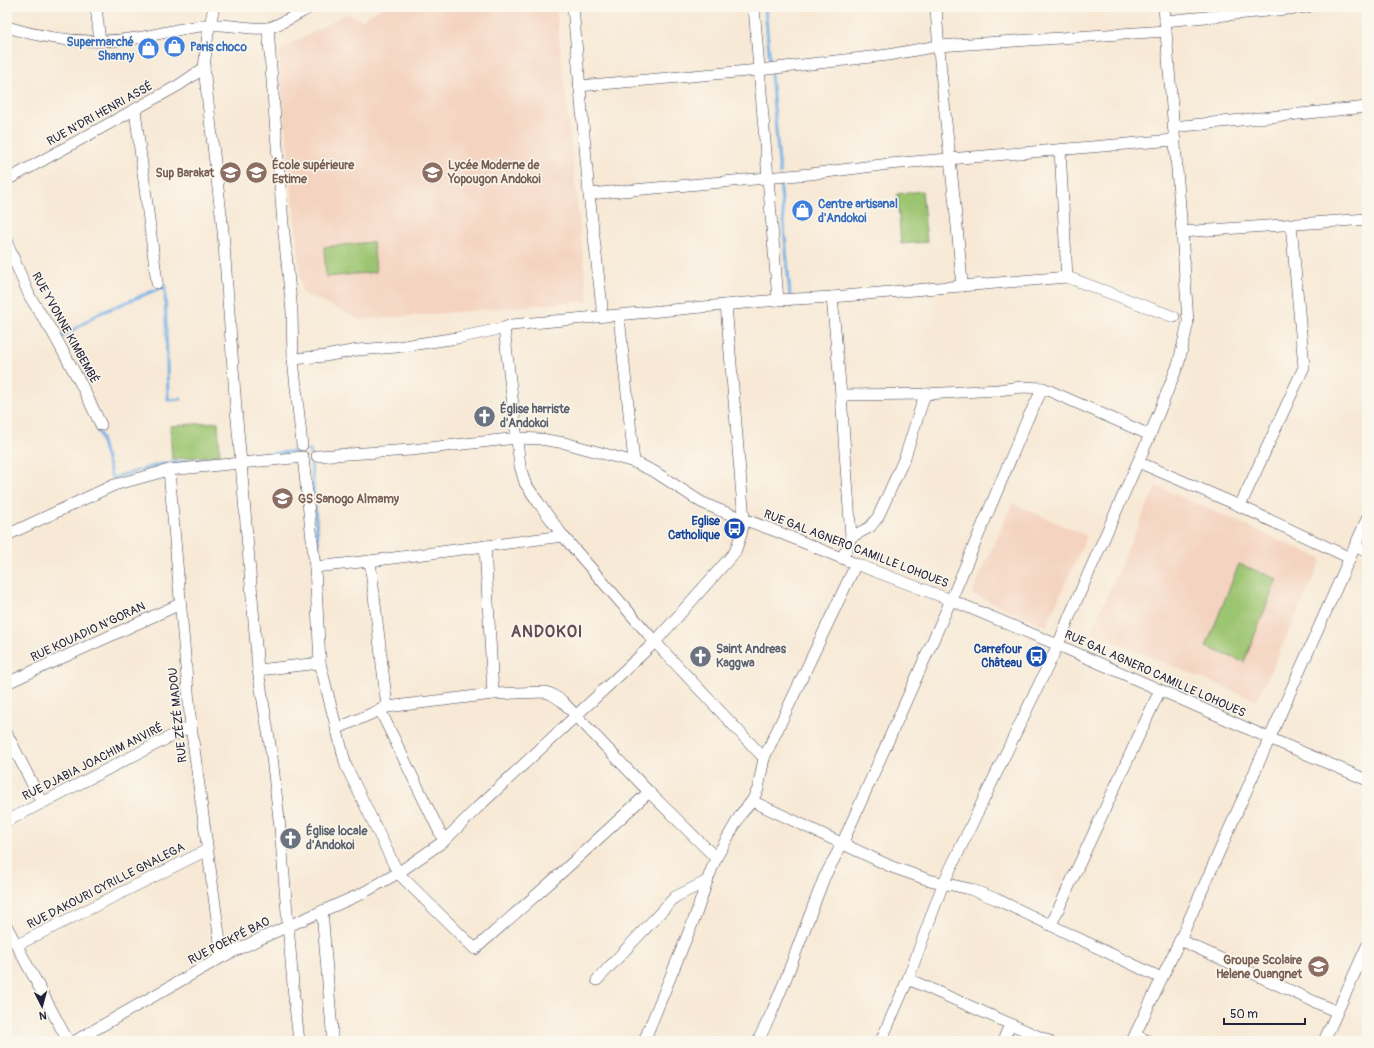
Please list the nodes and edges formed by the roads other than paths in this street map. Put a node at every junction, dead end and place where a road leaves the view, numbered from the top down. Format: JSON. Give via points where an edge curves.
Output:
{"nodes":[{"id":1,"x":96,"y":7,"type":"edge"},
{"id":2,"x":214,"y":7,"type":"edge"},
{"id":3,"x":311,"y":7,"type":"edge"},
{"id":4,"x":573,"y":7,"type":"edge"},
{"id":5,"x":754,"y":7,"type":"edge"},
{"id":6,"x":936,"y":7,"type":"edge"},
{"id":7,"x":1164,"y":7,"type":"edge"},
{"id":8,"x":1308,"y":7,"type":"edge"},
{"id":9,"x":210,"y":25,"type":"junction"},
{"id":10,"x":1166,"y":26,"type":"junction"},
{"id":11,"x":7,"y":28,"type":"edge"},
{"id":12,"x":268,"y":28,"type":"junction"},
{"id":13,"x":100,"y":41,"type":"junction"},
{"id":14,"x":938,"y":46,"type":"junction"},
{"id":15,"x":204,"y":68,"type":"junction"},
{"id":16,"x":759,"y":70,"type":"junction"},
{"id":17,"x":579,"y":86,"type":"junction"},
{"id":18,"x":1367,"y":107,"type":"edge"},
{"id":19,"x":135,"y":110,"type":"junction"},
{"id":20,"x":1173,"y":127,"type":"junction"},
{"id":21,"x":1174,"y":140,"type":"junction"},
{"id":22,"x":1060,"y":150,"type":"junction"},
{"id":23,"x":951,"y":159,"type":"junction"},
{"id":24,"x":768,"y":177,"type":"junction"},
{"id":25,"x":7,"y":180,"type":"edge"},
{"id":26,"x":589,"y":194,"type":"junction"},
{"id":27,"x":1367,"y":219,"type":"edge"},
{"id":28,"x":1291,"y":224,"type":"junction"},
{"id":29,"x":1182,"y":232,"type":"junction"},
{"id":30,"x":7,"y":243,"type":"edge"},
{"id":31,"x":1068,"y":277,"type":"junction"},
{"id":32,"x":157,"y":283,"type":"dead end"},
{"id":33,"x":962,"y":286,"type":"junction"},
{"id":34,"x":832,"y":297,"type":"junction"},
{"id":35,"x":778,"y":300,"type":"junction"},
{"id":36,"x":726,"y":305,"type":"junction"},
{"id":37,"x":602,"y":307,"type":"dead end"},
{"id":38,"x":619,"y":316,"type":"junction"},
{"id":39,"x":1174,"y":317,"type":"dead end"},
{"id":40,"x":504,"y":328,"type":"junction"},
{"id":41,"x":293,"y":359,"type":"junction"},
{"id":42,"x":1043,"y":388,"type":"junction"},
{"id":43,"x":925,"y":394,"type":"junction"},
{"id":44,"x":841,"y":395,"type":"junction"},
{"id":45,"x":101,"y":425,"type":"dead end"},
{"id":46,"x":1150,"y":435,"type":"junction"},
{"id":47,"x":517,"y":438,"type":"junction"},
{"id":48,"x":302,"y":446,"type":"dead end"},
{"id":49,"x":317,"y":456,"type":"dead end"},
{"id":50,"x":634,"y":462,"type":"junction"},
{"id":51,"x":1138,"y":462,"type":"junction"},
{"id":52,"x":241,"y":463,"type":"junction"},
{"id":53,"x":169,"y":470,"type":"junction"},
{"id":54,"x":1240,"y":506,"type":"junction"},
{"id":55,"x":1367,"y":519,"type":"edge"},
{"id":56,"x":744,"y":520,"type":"junction"},
{"id":57,"x":7,"y":536,"type":"edge"},
{"id":58,"x":563,"y":536,"type":"junction"},
{"id":59,"x":851,"y":538,"type":"junction"},
{"id":60,"x":485,"y":546,"type":"junction"},
{"id":61,"x":1355,"y":546,"type":"junction"},
{"id":62,"x":1367,"y":552,"type":"edge"},
{"id":63,"x":842,"y":557,"type":"junction"},
{"id":64,"x":1350,"y":558,"type":"junction"},
{"id":65,"x":370,"y":562,"type":"junction"},
{"id":66,"x":856,"y":564,"type":"junction"},
{"id":67,"x":315,"y":568,"type":"junction"},
{"id":68,"x":951,"y":600,"type":"junction"},
{"id":69,"x":180,"y":604,"type":"junction"},
{"id":70,"x":655,"y":642,"type":"junction"},
{"id":71,"x":1058,"y":645,"type":"junction"},
{"id":72,"x":320,"y":663,"type":"junction"},
{"id":73,"x":258,"y":670,"type":"junction"},
{"id":74,"x":7,"y":683,"type":"edge"},
{"id":75,"x":1160,"y":690,"type":"junction"},
{"id":76,"x":493,"y":694,"type":"junction"},
{"id":77,"x":384,"y":708,"type":"junction"},
{"id":78,"x":576,"y":716,"type":"junction"},
{"id":79,"x":191,"y":726,"type":"junction"},
{"id":80,"x":336,"y":729,"type":"junction"},
{"id":81,"x":7,"y":734,"type":"edge"},
{"id":82,"x":1269,"y":738,"type":"junction"},
{"id":83,"x":764,"y":758,"type":"junction"},
{"id":84,"x":1367,"y":780,"type":"edge"},
{"id":85,"x":649,"y":792,"type":"junction"},
{"id":86,"x":752,"y":801,"type":"junction"},
{"id":87,"x":42,"y":803,"type":"junction"},
{"id":88,"x":7,"y":821,"type":"edge"},
{"id":89,"x":444,"y":841,"type":"junction"},
{"id":90,"x":842,"y":844,"type":"junction"},
{"id":91,"x":207,"y":850,"type":"junction"},
{"id":92,"x":716,"y":858,"type":"junction"},
{"id":93,"x":398,"y":873,"type":"junction"},
{"id":94,"x":707,"y":881,"type":"junction"},
{"id":95,"x":943,"y":884,"type":"junction"},
{"id":96,"x":322,"y":911,"type":"junction"},
{"id":97,"x":1051,"y":925,"type":"junction"},
{"id":98,"x":289,"y":926,"type":"junction"},
{"id":99,"x":7,"y":927,"type":"edge"},
{"id":100,"x":1180,"y":940,"type":"junction"},
{"id":101,"x":17,"y":945,"type":"junction"},
{"id":102,"x":1367,"y":946,"type":"edge"},
{"id":103,"x":222,"y":957,"type":"junction"},
{"id":104,"x":1161,"y":978,"type":"junction"},
{"id":105,"x":908,"y":979,"type":"junction"},
{"id":106,"x":597,"y":980,"type":"dead end"},
{"id":107,"x":1337,"y":1012,"type":"junction"},
{"id":108,"x":1010,"y":1024,"type":"junction"},
{"id":109,"x":1134,"y":1038,"type":"edge"},
{"id":110,"x":81,"y":1040,"type":"edge"},
{"id":111,"x":648,"y":1040,"type":"edge"},
{"id":112,"x":68,"y":1041,"type":"edge"},
{"id":113,"x":299,"y":1041,"type":"edge"},
{"id":114,"x":332,"y":1041,"type":"edge"},
{"id":115,"x":758,"y":1041,"type":"edge"},
{"id":116,"x":881,"y":1041,"type":"edge"},
{"id":117,"x":1003,"y":1041,"type":"edge"},
{"id":118,"x":1049,"y":1041,"type":"edge"},
{"id":119,"x":1148,"y":1041,"type":"edge"},
{"id":120,"x":1324,"y":1041,"type":"edge"}],
"edges":[{"from":1,"to":13,"type":"street"},
{"from":2,"to":9,"type":"street"},
{"from":3,"to":12,"type":"street"},
{"from":4,"to":17,"type":"street"},
{"from":5,"to":16,"type":"street"},
{"from":6,"to":14,"type":"street"},
{"from":7,"to":10,"type":"street"},
{"from":8,"to":10,"type":"street"},
{"from":9,"to":12,"type":"street"},
{"from":9,"to":13,"type":"street","via":[[135,38]]},
{"from":9,"to":15,"type":"street"},
{"from":10,"to":14,"type":"street"},
{"from":10,"to":20,"type":"street"},
{"from":11,"to":13,"type":"street","via":[[57,39]]},
{"from":12,"to":41,"type":"street","via":[[292,312]]},
{"from":14,"to":16,"type":"street","via":[[888,55]]},
{"from":14,"to":23,"type":"street"},
{"from":15,"to":19,"type":"street","name":"RUE N’DRI HENRI ASSÉ"},
{"from":15,"to":52,"type":"street","via":[[222,231]]},
{"from":16,"to":17,"type":"street"},
{"from":16,"to":24,"type":"street"},
{"from":17,"to":26,"type":"street"},
{"from":18,"to":20,"type":"street"},
{"from":19,"to":25,"type":"street","name":"RUE N’DRI HENRI ASSÉ"},
{"from":19,"to":32,"type":"street"},
{"from":20,"to":21,"type":"street"},
{"from":21,"to":22,"type":"street"},
{"from":21,"to":29,"type":"street"},
{"from":22,"to":23,"type":"street"},
{"from":22,"to":31,"type":"street"},
{"from":23,"to":24,"type":"street"},
{"from":23,"to":33,"type":"street"},
{"from":24,"to":26,"type":"street"},
{"from":24,"to":35,"type":"street"},
{"from":26,"to":37,"type":"street"},
{"from":27,"to":28,"type":"street"},
{"from":28,"to":29,"type":"street"},
{"from":28,"to":54,"type":"street","via":[[1304,367]]},
{"from":29,"to":46,"type":"street","via":[[1188,322],[1179,362]]},
{"from":30,"to":45,"type":"street","name":"RUE YVONNE KIMBEMBÉ","via":[[30,297],[54,333]]},
{"from":31,"to":33,"type":"street"},
{"from":31,"to":39,"type":"street"},
{"from":33,"to":34,"type":"street"},
{"from":34,"to":35,"type":"street"},
{"from":34,"to":44,"type":"street"},
{"from":35,"to":36,"type":"street"},
{"from":36,"to":38,"type":"street"},
{"from":36,"to":56,"type":"street","name":"RUE POEKPÉ BAO"},
{"from":38,"to":40,"type":"street","via":[[511,325]]},
{"from":38,"to":50,"type":"street"},
{"from":40,"to":41,"type":"street","via":[[397,347]]},
{"from":40,"to":47,"type":"street"},
{"from":41,"to":48,"type":"street"},
{"from":42,"to":43,"type":"street","via":[[1022,387]]},
{"from":42,"to":46,"type":"street"},
{"from":42,"to":68,"type":"street"},
{"from":43,"to":44,"type":"street"},
{"from":43,"to":59,"type":"street","via":[[905,458],[878,517],[870,527]]},
{"from":44,"to":59,"type":"street"},
{"from":46,"to":51,"type":"street"},
{"from":47,"to":49,"type":"street","name":"RUE GAL AGNERO CAMILLE LOHOUES","via":[[411,450]]},
{"from":47,"to":50,"type":"street","name":"RUE GAL AGNERO CAMILLE LOHOUES","via":[[565,443]]},
{"from":47,"to":58,"type":"street","via":[[520,466],[526,483]]},
{"from":50,"to":56,"type":"street","name":"RUE GAL AGNERO CAMILLE LOHOUES","via":[[701,502]]},
{"from":51,"to":54,"type":"street"},
{"from":51,"to":71,"type":"street"},
{"from":52,"to":53,"type":"street"},
{"from":52,"to":67,"type":"street","via":[[303,457]]},
{"from":52,"to":73,"type":"street"},
{"from":53,"to":57,"type":"street","via":[[114,486]]},
{"from":53,"to":69,"type":"street","name":"RUE ZÉZÉ MADOU"},
{"from":54,"to":64,"type":"street"},
{"from":55,"to":61,"type":"street"},
{"from":56,"to":63,"type":"street","name":"RUE GAL AGNERO CAMILLE LOHOUES"},
{"from":56,"to":70,"type":"street","name":"RUE POEKPÉ BAO","via":[[735,552]]},
{"from":58,"to":60,"type":"street"},
{"from":58,"to":70,"type":"street"},
{"from":59,"to":63,"type":"street"},
{"from":60,"to":65,"type":"street"},
{"from":60,"to":76,"type":"street"},
{"from":61,"to":62,"type":"street"},
{"from":61,"to":64,"type":"street"},
{"from":63,"to":66,"type":"street","name":"RUE GAL AGNERO CAMILLE LOHOUES"},
{"from":64,"to":82,"type":"street"},
{"from":65,"to":67,"type":"street"},
{"from":65,"to":77,"type":"street"},
{"from":66,"to":68,"type":"street","name":"RUE GAL AGNERO CAMILLE LOHOUES"},
{"from":66,"to":83,"type":"street"},
{"from":67,"to":72,"type":"street"},
{"from":68,"to":71,"type":"street","name":"RUE GAL AGNERO CAMILLE LOHOUES"},
{"from":68,"to":90,"type":"street"},
{"from":69,"to":74,"type":"street","name":"RUE KOUADIO N’GORAN"},
{"from":69,"to":79,"type":"street","name":"RUE ZÉZÉ MADOU"},
{"from":70,"to":78,"type":"street","name":"RUE POEKPÉ BAO"},
{"from":70,"to":83,"type":"street"},
{"from":71,"to":75,"type":"street","name":"RUE GAL AGNERO CAMILLE LOHOUES"},
{"from":71,"to":95,"type":"street"},
{"from":72,"to":73,"type":"street"},
{"from":72,"to":80,"type":"street"},
{"from":73,"to":98,"type":"street","via":[[272,757]]},
{"from":75,"to":82,"type":"street","name":"RUE GAL AGNERO CAMILLE LOHOUES"},
{"from":75,"to":97,"type":"street"},
{"from":76,"to":77,"type":"street"},
{"from":76,"to":78,"type":"street","via":[[545,692],[562,701]]},
{"from":77,"to":80,"type":"street"},
{"from":77,"to":89,"type":"street"},
{"from":78,"to":85,"type":"street"},
{"from":78,"to":89,"type":"street","name":"RUE POEKPÉ BAO"},
{"from":79,"to":87,"type":"street","name":"RUE DJABIA JOACHIM ANVIRÉ"},
{"from":79,"to":91,"type":"street","name":"RUE ZÉZÉ MADOU"},
{"from":80,"to":93,"type":"street","via":[[346,766]]},
{"from":81,"to":87,"type":"street"},
{"from":82,"to":84,"type":"street","name":"RUE GAL AGNERO CAMILLE LOHOUES"},
{"from":82,"to":100,"type":"street"},
{"from":83,"to":86,"type":"street","via":[[758,789]]},
{"from":85,"to":92,"type":"street"},
{"from":85,"to":93,"type":"street","via":[[475,949]]},
{"from":86,"to":90,"type":"street"},
{"from":86,"to":92,"type":"street","via":[[741,814]]},
{"from":87,"to":88,"type":"street","name":"RUE DJABIA JOACHIM ANVIRÉ"},
{"from":89,"to":93,"type":"street","name":"RUE POEKPÉ BAO"},
{"from":90,"to":95,"type":"street","via":[[898,869]]},
{"from":90,"to":115,"type":"street","via":[[824,878],[786,978]]},
{"from":91,"to":101,"type":"street","name":"RUE DAKOURI CYRILLE GNALEGA"},
{"from":91,"to":103,"type":"street","name":"RUE ZÉZÉ MADOU"},
{"from":92,"to":94,"type":"street"},
{"from":93,"to":96,"type":"street","name":"RUE POEKPÉ BAO","via":[[361,894]]},
{"from":94,"to":106,"type":"street","via":[[676,897]]},
{"from":94,"to":111,"type":"street"},
{"from":95,"to":97,"type":"street","via":[[996,899]]},
{"from":95,"to":105,"type":"street"},
{"from":96,"to":98,"type":"street","name":"RUE POEKPÉ BAO"},
{"from":96,"to":114,"type":"street"},
{"from":97,"to":104,"type":"street"},
{"from":98,"to":103,"type":"street","name":"RUE POEKPÉ BAO"},
{"from":98,"to":113,"type":"street"},
{"from":99,"to":101,"type":"street"},
{"from":100,"to":104,"type":"street"},
{"from":100,"to":107,"type":"street"},
{"from":101,"to":112,"type":"street"},
{"from":102,"to":107,"type":"street"},
{"from":103,"to":110,"type":"street","name":"RUE POEKPÉ BAO"},
{"from":104,"to":109,"type":"street"},
{"from":105,"to":108,"type":"street"},
{"from":105,"to":116,"type":"street"},
{"from":107,"to":120,"type":"street"},
{"from":108,"to":117,"type":"street"},
{"from":108,"to":118,"type":"street"},
{"from":109,"to":119,"type":"street"}]}
